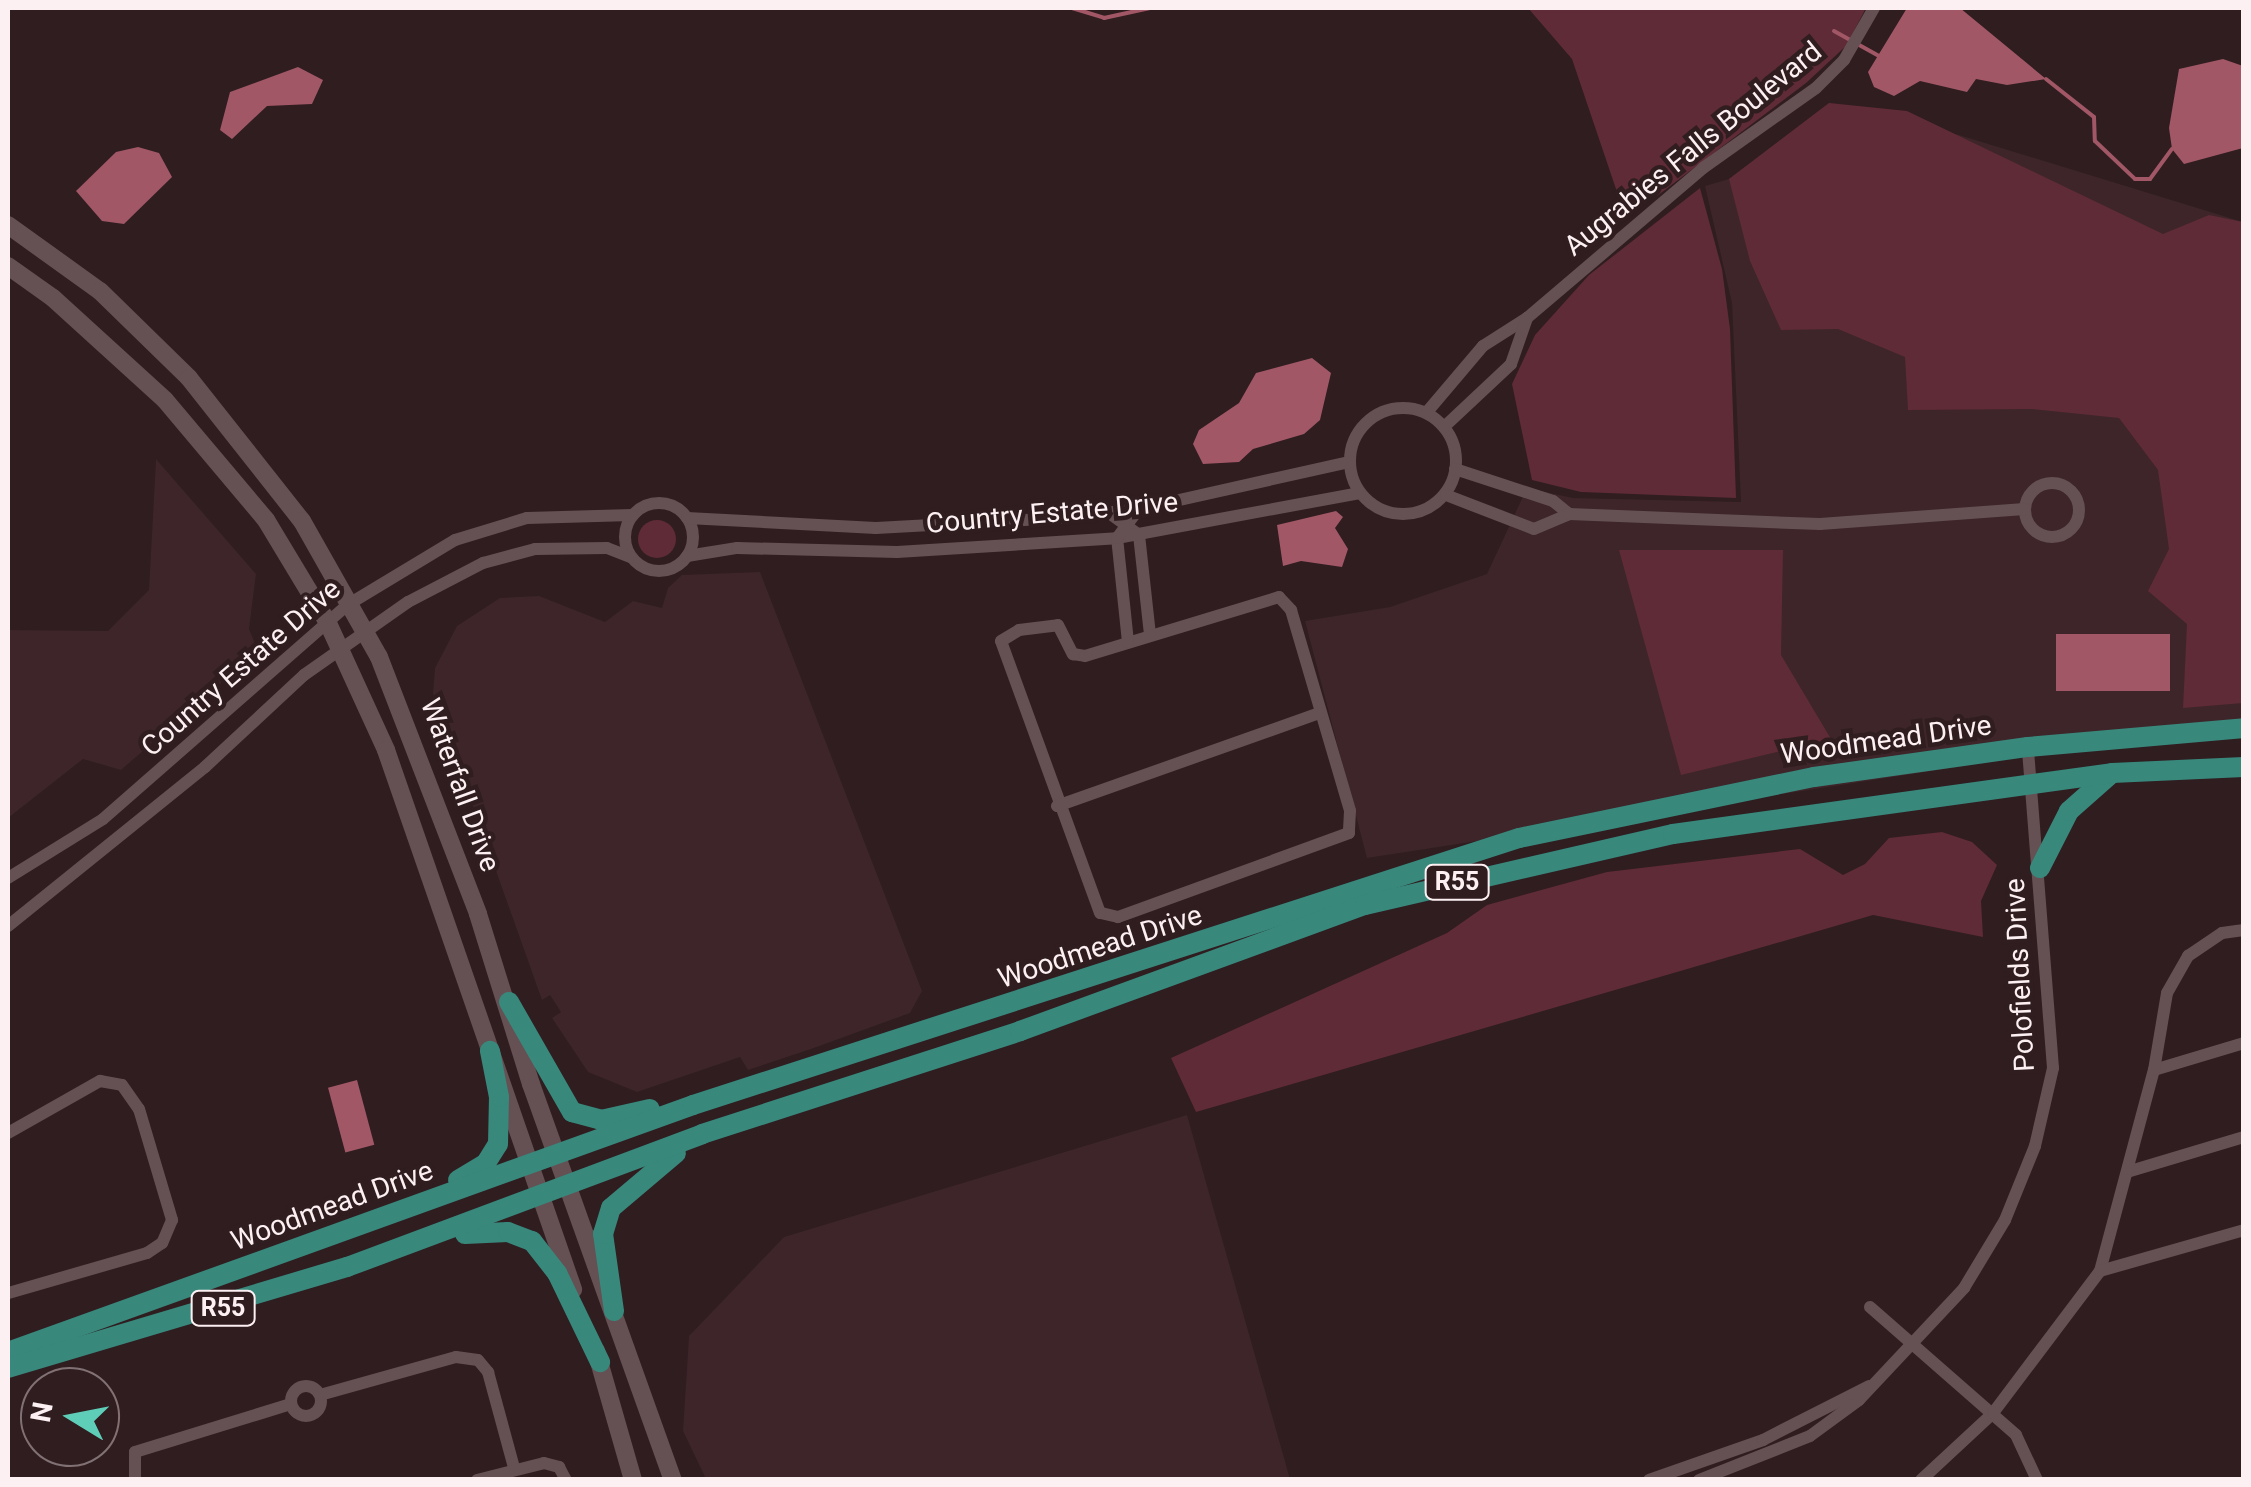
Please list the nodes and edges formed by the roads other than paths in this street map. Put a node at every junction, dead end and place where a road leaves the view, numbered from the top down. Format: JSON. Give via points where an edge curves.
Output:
{"nodes":[{"id":1,"x":1874,"y":8,"type":"edge"},
{"id":2,"x":8,"y":226,"type":"edge"},
{"id":3,"x":8,"y":266,"type":"edge"},
{"id":4,"x":1527,"y":318,"type":"junction"},
{"id":5,"x":1427,"y":412,"type":"junction"},
{"id":6,"x":1444,"y":426,"type":"junction"},
{"id":7,"x":1350,"y":462,"type":"junction"},
{"id":8,"x":1455,"y":468,"type":"junction"},
{"id":9,"x":1360,"y":493,"type":"junction"},
{"id":10,"x":1446,"y":495,"type":"junction"},
{"id":11,"x":1139,"y":508,"type":"junction"},
{"id":12,"x":2024,"y":509,"type":"junction"},
{"id":13,"x":1109,"y":513,"type":"junction"},
{"id":14,"x":1570,"y":514,"type":"junction"},
{"id":15,"x":632,"y":516,"type":"junction"},
{"id":16,"x":687,"y":518,"type":"junction"},
{"id":17,"x":1128,"y":534,"type":"junction"},
{"id":18,"x":686,"y":556,"type":"junction"},
{"id":19,"x":631,"y":557,"type":"junction"},
{"id":20,"x":348,"y":604,"type":"junction"},
{"id":21,"x":326,"y":621,"type":"junction"},
{"id":22,"x":365,"y":632,"type":"junction"},
{"id":23,"x":1150,"y":635,"type":"junction"},
{"id":24,"x":1128,"y":642,"type":"junction"},
{"id":25,"x":340,"y":650,"type":"junction"},
{"id":26,"x":1319,"y":713,"type":"junction"},
{"id":27,"x":2244,"y":728,"type":"edge"},
{"id":28,"x":2028,"y":747,"type":"junction"},
{"id":29,"x":2244,"y":767,"type":"edge"},
{"id":30,"x":2112,"y":773,"type":"junction"},
{"id":31,"x":2032,"y":783,"type":"junction"},
{"id":32,"x":1056,"y":806,"type":"junction"},
{"id":33,"x":2040,"y":868,"type":"junction"},
{"id":34,"x":12,"y":876,"type":"edge"},
{"id":35,"x":8,"y":926,"type":"edge"},
{"id":36,"x":2244,"y":930,"type":"edge"},
{"id":37,"x":509,"y":1002,"type":"junction"},
{"id":38,"x":2244,"y":1044,"type":"edge"},
{"id":39,"x":490,"y":1051,"type":"junction"},
{"id":40,"x":2154,"y":1070,"type":"junction"},
{"id":41,"x":694,"y":1105,"type":"junction"},
{"id":42,"x":8,"y":1133,"type":"edge"},
{"id":43,"x":702,"y":1134,"type":"junction"},
{"id":44,"x":2244,"y":1137,"type":"edge"},
{"id":45,"x":558,"y":1156,"type":"junction"},
{"id":46,"x":530,"y":1166,"type":"junction"},
{"id":47,"x":2127,"y":1172,"type":"junction"},
{"id":48,"x":569,"y":1186,"type":"junction"},
{"id":49,"x":542,"y":1198,"type":"junction"},
{"id":50,"x":354,"y":1223,"type":"junction"},
{"id":51,"x":2244,"y":1230,"type":"edge"},
{"id":52,"x":347,"y":1267,"type":"junction"},
{"id":53,"x":2100,"y":1271,"type":"junction"},
{"id":54,"x":8,"y":1293,"type":"edge"},
{"id":55,"x":1870,"y":1308,"type":"dead end"},
{"id":56,"x":614,"y":1311,"type":"junction"},
{"id":57,"x":8,"y":1352,"type":"edge"},
{"id":58,"x":600,"y":1362,"type":"junction"},
{"id":59,"x":8,"y":1368,"type":"edge"},
{"id":60,"x":320,"y":1395,"type":"junction"},
{"id":61,"x":291,"y":1404,"type":"junction"},
{"id":62,"x":1992,"y":1413,"type":"junction"},
{"id":63,"x":514,"y":1468,"type":"junction"},
{"id":64,"x":1715,"y":1471,"type":"edge"},
{"id":65,"x":1696,"y":1475,"type":"edge"},
{"id":66,"x":135,"y":1480,"type":"edge"},
{"id":67,"x":477,"y":1480,"type":"edge"},
{"id":68,"x":566,"y":1480,"type":"edge"},
{"id":69,"x":632,"y":1480,"type":"edge"},
{"id":70,"x":672,"y":1480,"type":"edge"},
{"id":71,"x":1649,"y":1480,"type":"edge"},
{"id":72,"x":1921,"y":1480,"type":"edge"},
{"id":73,"x":2037,"y":1480,"type":"edge"}],
"edges":[{"from":1,"to":4,"type":"street","name":"Augrabies Falls Boulevard","via":[[1844,60],[1816,88],[1606,247]]},
{"from":2,"to":20,"type":"main road","name":"Waterfall Drive","via":[[100,291],[189,378],[292,507]]},
{"from":3,"to":21,"type":"main road","name":"Waterfall Drive","via":[[165,400],[266,520]]},
{"from":4,"to":5,"type":"street","name":"Augrabies Falls Boulevard","via":[[1474,355]]},
{"from":4,"to":6,"type":"street","name":"Augrabies Falls Boulevard","via":[[1512,364]]},
{"from":5,"to":6,"type":"street"},
{"from":5,"to":7,"type":"street","via":[[1406,407],[1366,422]]},
{"from":6,"to":8,"type":"street"},
{"from":7,"to":9,"type":"street"},
{"from":7,"to":11,"type":"street","name":"Country Estate Drive"},
{"from":8,"to":10,"type":"street"},
{"from":8,"to":14,"type":"street","via":[[1552,501]]},
{"from":9,"to":10,"type":"street","via":[[1386,513],[1403,516],[1419,514]]},
{"from":9,"to":17,"type":"street","name":"Country Estate Drive"},
{"from":10,"to":14,"type":"street","via":[[1530,529]]},
{"from":11,"to":13,"type":"street","name":"Country Estate Drive"},
{"from":11,"to":17,"type":"street"},
{"from":12,"to":12,"type":"street","via":[[2034,488],[2051,482],[2074,494],[2079,510],[2066,534],[2048,538],[2032,529]]},
{"from":12,"to":14,"type":"street","via":[[1820,524]]},
{"from":13,"to":16,"type":"street","name":"Country Estate Drive","via":[[876,528]]},
{"from":13,"to":17,"type":"street"},
{"from":15,"to":16,"type":"street","via":[[656,502]]},
{"from":15,"to":19,"type":"street","via":[[624,536]]},
{"from":15,"to":20,"type":"street","name":"Country Estate Drive","via":[[496,526],[455,540]]},
{"from":16,"to":18,"type":"street","via":[[693,537]]},
{"from":17,"to":18,"type":"street","name":"Country Estate Drive","via":[[896,552],[736,548]]},
{"from":17,"to":23,"type":"street"},
{"from":17,"to":24,"type":"street"},
{"from":18,"to":19,"type":"street","via":[[658,571]]},
{"from":19,"to":22,"type":"street","name":"Country Estate Drive","via":[[607,548],[502,556],[424,593]]},
{"from":20,"to":21,"type":"street","name":"Country Estate Drive"},
{"from":20,"to":22,"type":"main road","name":"Waterfall Drive"},
{"from":21,"to":25,"type":"main road","name":"Waterfall Drive"},
{"from":21,"to":34,"type":"street","name":"Country Estate Drive","via":[[103,819]]},
{"from":22,"to":25,"type":"street","name":"Country Estate Drive"},
{"from":22,"to":37,"type":"main road","name":"Waterfall Drive","via":[[415,742]]},
{"from":23,"to":24,"type":"street"},
{"from":23,"to":26,"type":"street","via":[[1279,597],[1291,610]]},
{"from":24,"to":32,"type":"street","via":[[1078,656],[1062,628],[1051,625],[1008,633],[999,645]]},
{"from":25,"to":35,"type":"street","name":"Country Estate Drive"},
{"from":25,"to":39,"type":"main road","name":"Waterfall Drive","via":[[386,750]]},
{"from":26,"to":32,"type":"street"},
{"from":26,"to":32,"type":"street","via":[[1350,811],[1343,840],[1112,918],[1095,908]]},
{"from":27,"to":28,"type":"main road","name":"Woodmead Drive","number":"R55"},
{"from":28,"to":31,"type":"street","name":"Polofields Drive"},
{"from":28,"to":41,"type":"main road","name":"Woodmead Drive","number":"R55","via":[[1814,777],[1519,838]]},
{"from":29,"to":30,"type":"main road","name":"Woodmead Drive","number":"R55"},
{"from":30,"to":31,"type":"main road","name":"Woodmead Drive","number":"R55"},
{"from":30,"to":33,"type":"main road","via":[[2068,812]]},
{"from":31,"to":33,"type":"street","name":"Polofields Drive"},
{"from":31,"to":43,"type":"main road","name":"Woodmead Drive","number":"R55","via":[[1673,834],[1365,905],[1020,1031]]},
{"from":33,"to":64,"type":"street","name":"Polofields Drive","via":[[2054,1034],[2046,1105],[2005,1220],[1938,1320],[1871,1385],[1810,1436]]},
{"from":36,"to":40,"type":"street","via":[[2222,934],[2188,956],[2167,993]]},
{"from":37,"to":41,"type":"main road","via":[[572,1112],[601,1120]]},
{"from":37,"to":45,"type":"main road","name":"Waterfall Drive"},
{"from":38,"to":40,"type":"street"},
{"from":39,"to":46,"type":"main road","name":"Waterfall Drive"},
{"from":39,"to":50,"type":"main road","via":[[500,1132],[486,1163]]},
{"from":40,"to":47,"type":"street"},
{"from":41,"to":45,"type":"main road","name":"Woodmead Drive","number":"R55"},
{"from":42,"to":54,"type":"street","via":[[100,1081],[122,1085],[139,1109],[172,1220],[162,1242],[146,1253]]},
{"from":43,"to":48,"type":"main road","name":"Woodmead Drive","number":"R55"},
{"from":43,"to":56,"type":"main road","via":[[635,1181],[611,1208],[603,1234]]},
{"from":44,"to":47,"type":"street"},
{"from":45,"to":46,"type":"main road","name":"Woodmead Drive","number":"R55"},
{"from":45,"to":48,"type":"main road","name":"Waterfall Drive"},
{"from":46,"to":49,"type":"main road","name":"Waterfall Drive"},
{"from":46,"to":50,"type":"main road","name":"Woodmead Drive","number":"R55"},
{"from":47,"to":53,"type":"street"},
{"from":48,"to":49,"type":"main road","name":"Woodmead Drive","number":"R55"},
{"from":48,"to":56,"type":"main road","name":"Waterfall Drive"},
{"from":49,"to":52,"type":"main road","name":"Woodmead Drive","number":"R55"},
{"from":49,"to":58,"type":"main road","name":"Waterfall Drive"},
{"from":50,"to":57,"type":"main road","name":"Woodmead Drive","number":"R55"},
{"from":51,"to":53,"type":"street"},
{"from":52,"to":58,"type":"main road","via":[[446,1236],[519,1235],[546,1255]]},
{"from":52,"to":59,"type":"main road","name":"Woodmead Drive","number":"R55"},
{"from":53,"to":62,"type":"street"},
{"from":55,"to":62,"type":"street"},
{"from":56,"to":70,"type":"main road","name":"Waterfall Drive"},
{"from":58,"to":69,"type":"main road","name":"Waterfall Drive"},
{"from":60,"to":61,"type":"street","via":[[302,1386]]},
{"from":60,"to":61,"type":"street","via":[[318,1409],[306,1416]]},
{"from":60,"to":63,"type":"street","via":[[472,1358],[488,1372]]},
{"from":61,"to":66,"type":"street","via":[[134,1452]]},
{"from":62,"to":72,"type":"street"},
{"from":62,"to":73,"type":"street","via":[[2025,1446]]},
{"from":63,"to":67,"type":"street"},
{"from":63,"to":68,"type":"street","via":[[553,1464]]},
{"from":64,"to":65,"type":"street","name":"Polofields Drive"},
{"from":65,"to":71,"type":"street","name":"Polofields Drive"}]}
